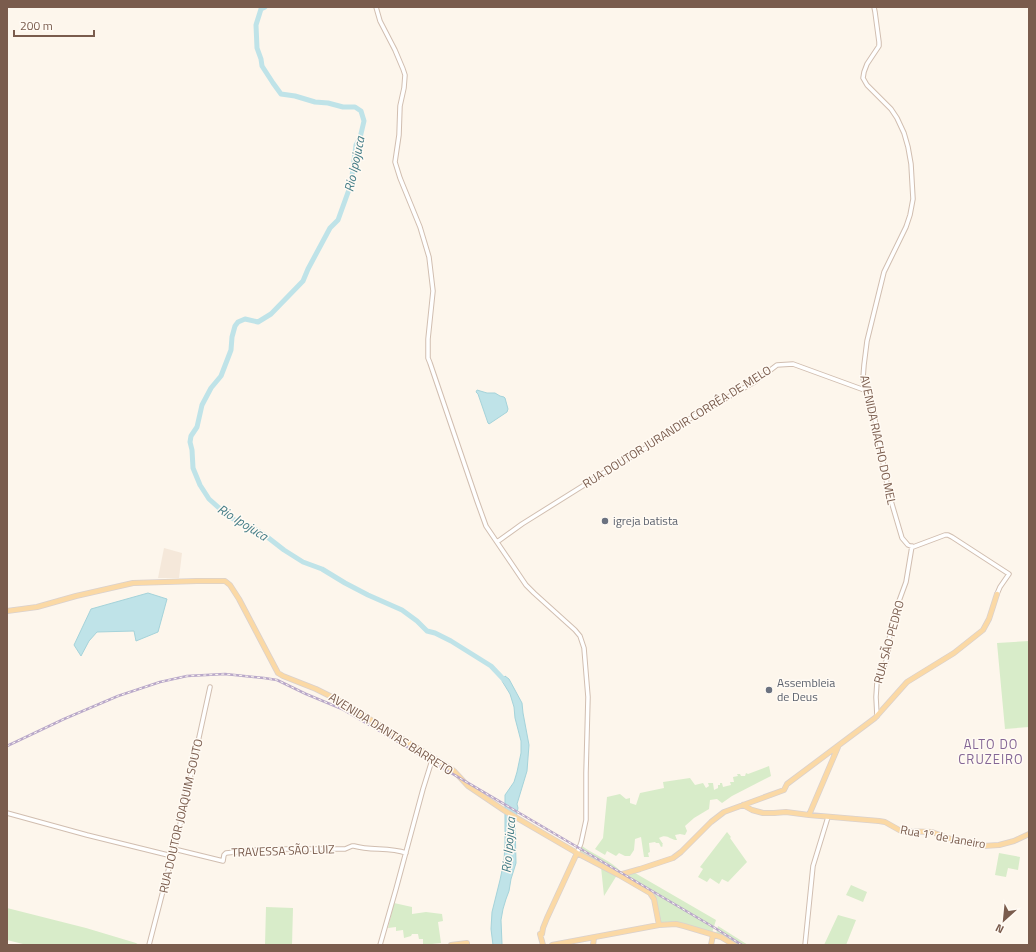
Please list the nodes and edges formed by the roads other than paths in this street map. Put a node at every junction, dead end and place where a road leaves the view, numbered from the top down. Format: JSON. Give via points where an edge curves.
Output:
{"nodes":[{"id":1,"x":376,"y":7,"type":"edge"},
{"id":2,"x":874,"y":7,"type":"edge"},
{"id":3,"x":867,"y":391,"type":"junction"},
{"id":4,"x":497,"y":542,"type":"junction"},
{"id":5,"x":910,"y":545,"type":"junction"},
{"id":6,"x":997,"y":594,"type":"joint"},
{"id":7,"x":7,"y":611,"type":"edge"},
{"id":8,"x":210,"y":687,"type":"dead end"},
{"id":9,"x":877,"y":716,"type":"junction"},
{"id":10,"x":839,"y":746,"type":"junction"},
{"id":11,"x":433,"y":757,"type":"junction"},
{"id":12,"x":743,"y":805,"type":"junction"},
{"id":13,"x":7,"y":813,"type":"edge"},
{"id":14,"x":809,"y":815,"type":"junction"},
{"id":15,"x":828,"y":817,"type":"junction"},
{"id":16,"x":1029,"y":834,"type":"edge"},
{"id":17,"x":174,"y":849,"type":"junction"},
{"id":18,"x":406,"y":853,"type":"junction"},
{"id":19,"x":577,"y":853,"type":"junction"},
{"id":20,"x":172,"y":856,"type":"junction"},
{"id":21,"x":619,"y":875,"type":"junction"},
{"id":22,"x":658,"y":925,"type":"junction"},
{"id":23,"x":713,"y":935,"type":"junction"},
{"id":24,"x":594,"y":938,"type":"junction"},
{"id":25,"x":467,"y":944,"type":"edge"},
{"id":26,"x":149,"y":945,"type":"edge"},
{"id":27,"x":380,"y":945,"type":"edge"},
{"id":28,"x":451,"y":945,"type":"edge"},
{"id":29,"x":543,"y":945,"type":"edge"},
{"id":30,"x":552,"y":945,"type":"edge"},
{"id":31,"x":593,"y":945,"type":"edge"},
{"id":32,"x":711,"y":945,"type":"edge"},
{"id":33,"x":734,"y":945,"type":"edge"},
{"id":34,"x":805,"y":945,"type":"edge"}],
"edges":[{"from":1,"to":4,"type":"street","via":[[405,75],[395,162],[429,258],[433,291],[428,358],[486,526]]},
{"from":2,"to":3,"type":"street","name":"AVENIDA RIACHO DO MEL","via":[[880,42],[863,78],[890,108],[904,133],[911,164],[913,199],[906,227],[884,272],[866,350],[863,374]]},
{"from":3,"to":4,"type":"street","name":"RUA DOUTOR JURANDIR CORRÊA DE MELO","via":[[793,364],[777,365],[756,381],[694,416]]},
{"from":3,"to":5,"type":"street","name":"AVENIDA RIACHO DO MEL","via":[[872,404],[892,504],[902,538]]},
{"from":4,"to":19,"type":"street","via":[[526,585],[575,630],[584,648],[588,697],[587,805],[585,825]]},
{"from":5,"to":6,"type":"street","via":[[918,546],[948,535],[1009,574]]},
{"from":5,"to":9,"type":"street","name":"RUA SÃO PEDRO","via":[[906,582],[891,625],[887,659],[877,682]]},
{"from":6,"to":9,"type":"main road","via":[[983,630],[954,653],[907,682]]},
{"from":7,"to":11,"type":"main road","name":"AVENIDA DANTAS BARRETO","via":[[32,608],[133,583],[196,580],[228,583],[236,593],[278,673],[326,694]]},
{"from":8,"to":17,"type":"street","name":"RUA DOUTOR JOAQUIM SOUTO"},
{"from":9,"to":10,"type":"main road"},
{"from":10,"to":12,"type":"main road","via":[[787,784],[784,790]]},
{"from":10,"to":14,"type":"main road"},
{"from":11,"to":18,"type":"street"},
{"from":11,"to":19,"type":"main road","name":"AVENIDA DANTAS BARRETO","via":[[504,811]]},
{"from":12,"to":14,"type":"main road","name":"Rua 1º de Janeiro","via":[[763,813]]},
{"from":12,"to":21,"type":"main road","via":[[718,816],[673,858]]},
{"from":13,"to":20,"type":"street"},
{"from":14,"to":15,"type":"main road","name":"Rua 1º de Janeiro"},
{"from":15,"to":16,"type":"main road","name":"Rua 1º de Janeiro","via":[[885,822],[901,831],[932,832],[956,841],[983,846],[1014,841]]},
{"from":15,"to":34,"type":"street","via":[[813,866]]},
{"from":17,"to":18,"type":"street","name":"TRAVESSA SÃO LUIZ","via":[[223,861],[225,853],[267,849],[345,849],[354,846]]},
{"from":17,"to":20,"type":"street","name":"RUA DOUTOR JOAQUIM SOUTO"},
{"from":18,"to":27,"type":"street"},
{"from":19,"to":21,"type":"main road","name":"AVENIDA DANTAS BARRETO"},
{"from":19,"to":29,"type":"main road","via":[[540,934]]},
{"from":20,"to":26,"type":"street","name":"RUA DOUTOR JOAQUIM SOUTO"},
{"from":21,"to":22,"type":"main road","name":"AVENIDA DANTAS BARRETO","via":[[652,895]]},
{"from":22,"to":23,"type":"main road","via":[[676,924]]},
{"from":22,"to":24,"type":"main road"},
{"from":23,"to":32,"type":"main road"},
{"from":23,"to":33,"type":"main road"},
{"from":24,"to":30,"type":"main road"},
{"from":24,"to":31,"type":"main road"},
{"from":25,"to":28,"type":"main road"}]}
